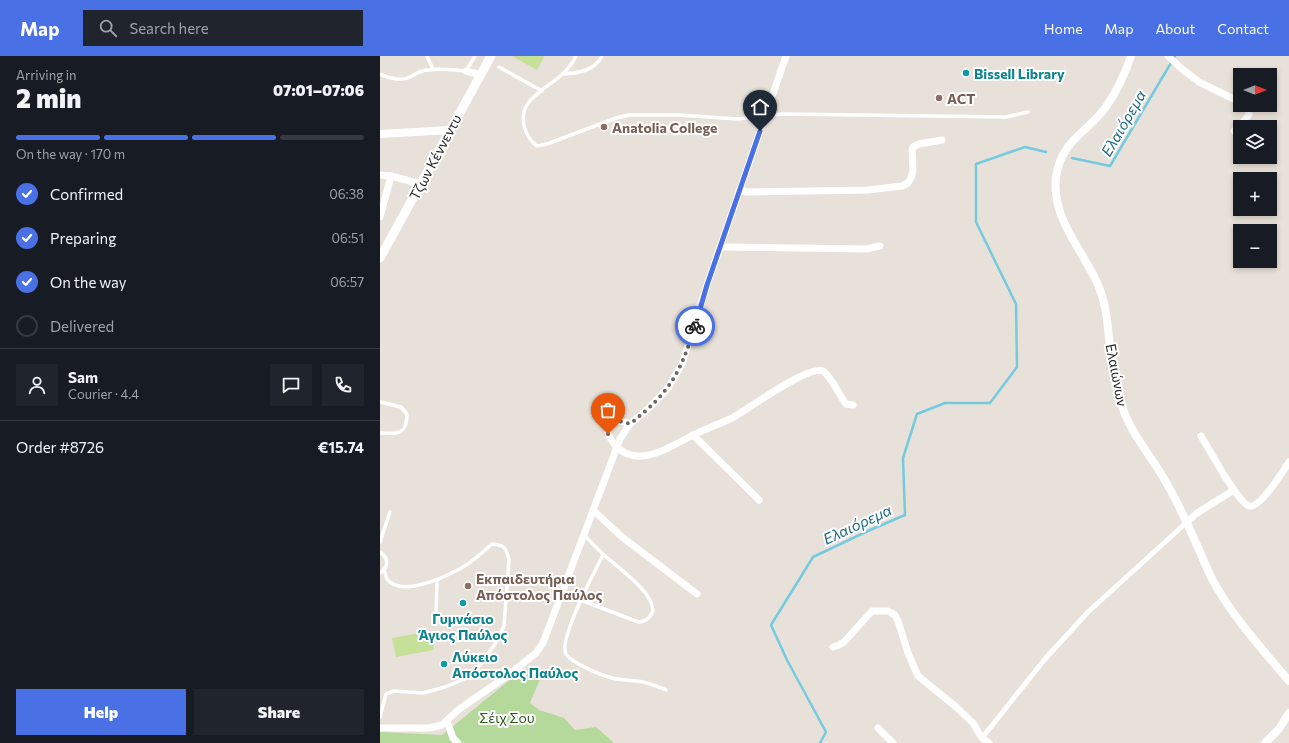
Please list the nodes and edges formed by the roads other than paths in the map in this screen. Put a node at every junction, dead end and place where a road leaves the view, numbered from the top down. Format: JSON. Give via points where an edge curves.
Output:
{"nodes":[{"id":1,"x":427,"y":56,"type":"edge"},
{"id":2,"x":475,"y":56,"type":"edge"},
{"id":3,"x":491,"y":56,"type":"edge"},
{"id":4,"x":576,"y":56,"type":"edge"},
{"id":5,"x":602,"y":56,"type":"edge"},
{"id":6,"x":786,"y":56,"type":"edge"},
{"id":7,"x":1132,"y":56,"type":"edge"},
{"id":8,"x":1168,"y":56,"type":"edge"},
{"id":9,"x":499,"y":67,"type":"dead end"},
{"id":10,"x":433,"y":69,"type":"junction"},
{"id":11,"x":466,"y":71,"type":"junction"},
{"id":12,"x":380,"y":74,"type":"edge"},
{"id":13,"x":563,"y":74,"type":"junction"},
{"id":14,"x":481,"y":75,"type":"junction"},
{"id":15,"x":542,"y":91,"type":"junction"},
{"id":16,"x":1233,"y":98,"type":"edge"},
{"id":17,"x":1028,"y":112,"type":"dead end"},
{"id":18,"x":765,"y":116,"type":"junction"},
{"id":19,"x":450,"y":130,"type":"junction"},
{"id":20,"x":380,"y":134,"type":"edge"},
{"id":21,"x":942,"y":140,"type":"dead end"},
{"id":22,"x":380,"y":175,"type":"edge"},
{"id":23,"x":391,"y":176,"type":"junction"},
{"id":24,"x":421,"y":184,"type":"junction"},
{"id":25,"x":740,"y":190,"type":"junction"},
{"id":26,"x":380,"y":217,"type":"edge"},
{"id":27,"x":880,"y":246,"type":"dead end"},
{"id":28,"x":720,"y":247,"type":"junction"},
{"id":29,"x":380,"y":258,"type":"edge"},
{"id":30,"x":380,"y":402,"type":"edge"},
{"id":31,"x":854,"y":405,"type":"dead end"},
{"id":32,"x":630,"y":424,"type":"junction"},
{"id":33,"x":380,"y":433,"type":"edge"},
{"id":34,"x":693,"y":435,"type":"junction"},
{"id":35,"x":1200,"y":436,"type":"dead end"},
{"id":36,"x":616,"y":446,"type":"junction"},
{"id":37,"x":1289,"y":462,"type":"edge"},
{"id":38,"x":1234,"y":490,"type":"junction"},
{"id":39,"x":758,"y":500,"type":"dead end"},
{"id":40,"x":594,"y":510,"type":"junction"},
{"id":41,"x":390,"y":512,"type":"dead end"},
{"id":42,"x":1186,"y":523,"type":"junction"},
{"id":43,"x":584,"y":534,"type":"junction"},
{"id":44,"x":380,"y":542,"type":"edge"},
{"id":45,"x":380,"y":552,"type":"edge"},
{"id":46,"x":603,"y":554,"type":"junction"},
{"id":47,"x":384,"y":570,"type":"junction"},
{"id":48,"x":380,"y":573,"type":"edge"},
{"id":49,"x":437,"y":580,"type":"junction"},
{"id":50,"x":697,"y":594,"type":"dead end"},
{"id":51,"x":581,"y":600,"type":"junction"},
{"id":52,"x":436,"y":616,"type":"dead end"},
{"id":53,"x":833,"y":647,"type":"dead end"},
{"id":54,"x":1289,"y":681,"type":"edge"},
{"id":55,"x":666,"y":690,"type":"dead end"},
{"id":56,"x":1289,"y":713,"type":"edge"},
{"id":57,"x":380,"y":717,"type":"edge"},
{"id":58,"x":447,"y":721,"type":"junction"},
{"id":59,"x":380,"y":728,"type":"edge"},
{"id":60,"x":878,"y":728,"type":"dead end"},
{"id":61,"x":982,"y":738,"type":"junction"},
{"id":62,"x":458,"y":743,"type":"edge"},
{"id":63,"x":893,"y":743,"type":"edge"},
{"id":64,"x":989,"y":743,"type":"edge"},
{"id":65,"x":1265,"y":743,"type":"edge"}],
"edges":[{"from":1,"to":10,"type":"lane"},
{"from":2,"to":11,"type":"lane"},
{"from":3,"to":14,"type":"main road","name":"Τζων Κέννεντυ"},
{"from":4,"to":13,"type":"lane"},
{"from":5,"to":13,"type":"lane","via":[[594,67],[586,71]]},
{"from":6,"to":18,"type":"street"},
{"from":7,"to":42,"type":"street","name":"Ελαιώνων","via":[[1121,84],[1105,108],[1070,142],[1060,159],[1056,176],[1056,195],[1058,210],[1096,281],[1103,301],[1116,387],[1124,412],[1134,433],[1167,482]]},
{"from":8,"to":16,"type":"street","via":[[1200,82]]},
{"from":9,"to":15,"type":"lane"},
{"from":10,"to":11,"type":"lane"},
{"from":10,"to":12,"type":"lane","via":[[400,79]]},
{"from":11,"to":14,"type":"street"},
{"from":13,"to":15,"type":"lane"},
{"from":14,"to":19,"type":"main road","name":"Τζων Κέννεντυ"},
{"from":15,"to":18,"type":"lane","via":[[528,104],[523,123],[525,132],[539,146],[626,115],[738,118]]},
{"from":17,"to":18,"type":"lane","via":[[1006,117],[782,114]]},
{"from":18,"to":25,"type":"street"},
{"from":19,"to":20,"type":"street"},
{"from":19,"to":24,"type":"main road","name":"Τζων Κέννεντυ"},
{"from":21,"to":25,"type":"street","via":[[913,146],[911,178],[902,186],[868,190]]},
{"from":22,"to":23,"type":"street"},
{"from":23,"to":24,"type":"street"},
{"from":23,"to":26,"type":"street"},
{"from":24,"to":29,"type":"main road","name":"Τζων Κέννεντυ"},
{"from":25,"to":28,"type":"street"},
{"from":27,"to":28,"type":"street","via":[[866,249]]},
{"from":28,"to":32,"type":"street","via":[[679,370],[668,388]]},
{"from":30,"to":33,"type":"lane","via":[[401,407],[407,414],[407,419],[401,432]]},
{"from":31,"to":34,"type":"street","via":[[846,404],[828,376],[816,370],[801,375],[732,418]]},
{"from":32,"to":36,"type":"street"},
{"from":32,"to":36,"type":"street","via":[[616,420],[608,425],[608,434]]},
{"from":34,"to":36,"type":"street","via":[[657,453],[643,456],[631,456]]},
{"from":34,"to":39,"type":"street"},
{"from":35,"to":38,"type":"street"},
{"from":36,"to":40,"type":"street"},
{"from":37,"to":38,"type":"street","via":[[1254,506],[1247,505]]},
{"from":38,"to":42,"type":"street","via":[[1197,513]]},
{"from":40,"to":43,"type":"street"},
{"from":40,"to":50,"type":"street","via":[[622,537]]},
{"from":41,"to":44,"type":"lane"},
{"from":42,"to":54,"type":"street","name":"Ελαιώνων","via":[[1218,590],[1255,641]]},
{"from":42,"to":61,"type":"street","via":[[1088,612],[1048,655]]},
{"from":43,"to":46,"type":"lane"},
{"from":43,"to":58,"type":"street","via":[[543,642],[536,653],[458,710]]},
{"from":45,"to":47,"type":"lane","via":[[387,560]]},
{"from":46,"to":51,"type":"lane"},
{"from":46,"to":51,"type":"lane","via":[[648,596],[653,607],[652,613],[645,622],[638,622]]},
{"from":47,"to":48,"type":"lane"},
{"from":47,"to":49,"type":"lane","via":[[387,579],[402,586],[416,586]]},
{"from":49,"to":52,"type":"lane"},
{"from":49,"to":57,"type":"lane","via":[[472,561],[492,544],[501,545],[507,550],[509,560],[504,626],[478,668],[467,678],[423,693],[394,691],[386,694]]},
{"from":51,"to":55,"type":"lane","via":[[565,642],[568,656],[583,666],[607,676],[642,682]]},
{"from":53,"to":61,"type":"street","via":[[844,642],[872,611],[888,611],[895,615],[918,676],[973,723]]},
{"from":56,"to":65,"type":"street","via":[[1279,729]]},
{"from":58,"to":59,"type":"street","via":[[432,728]]},
{"from":58,"to":62,"type":"street","via":[[453,738]]},
{"from":60,"to":63,"type":"street"},
{"from":61,"to":64,"type":"street"}]}
